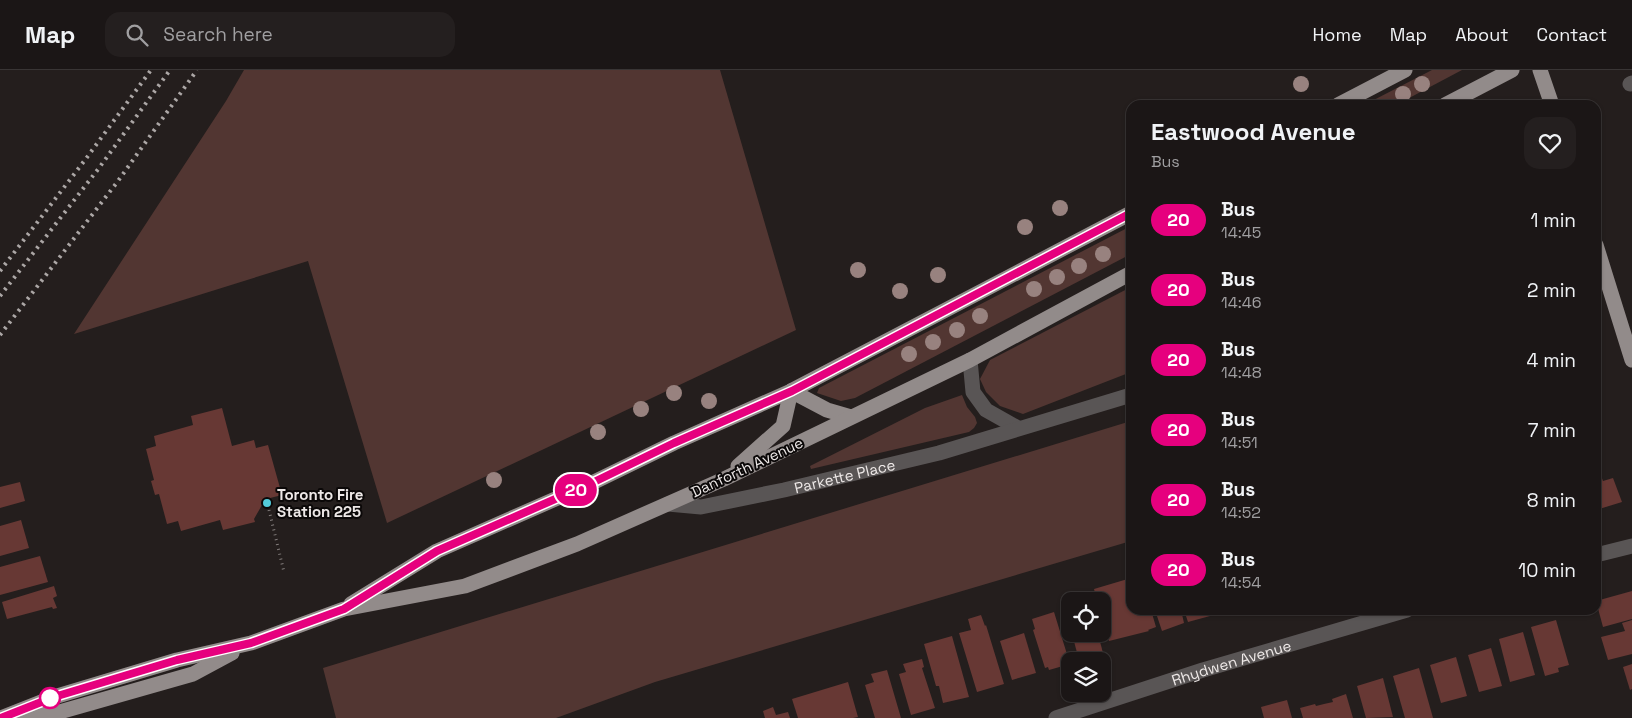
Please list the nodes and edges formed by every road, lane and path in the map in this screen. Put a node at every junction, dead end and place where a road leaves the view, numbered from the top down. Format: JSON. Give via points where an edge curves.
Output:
{"nodes":[{"id":1,"x":1405,"y":70,"type":"edge"},
{"id":2,"x":1512,"y":70,"type":"edge"},
{"id":3,"x":1540,"y":70,"type":"edge"},
{"id":4,"x":1348,"y":100,"type":"edge"},
{"id":5,"x":1455,"y":100,"type":"edge"},
{"id":6,"x":1550,"y":100,"type":"edge"},
{"id":7,"x":1126,"y":216,"type":"edge"},
{"id":8,"x":1601,"y":264,"type":"edge"},
{"id":9,"x":1126,"y":276,"type":"edge"},
{"id":10,"x":970,"y":360,"type":"junction"},
{"id":11,"x":1632,"y":360,"type":"edge"},
{"id":12,"x":792,"y":391,"type":"junction"},
{"id":13,"x":1126,"y":396,"type":"edge"},
{"id":14,"x":851,"y":417,"type":"junction"},
{"id":15,"x":1018,"y":428,"type":"junction"},
{"id":16,"x":724,"y":479,"type":"junction"},
{"id":17,"x":668,"y":504,"type":"junction"},
{"id":18,"x":269,"y":510,"type":"dead end"},
{"id":19,"x":1632,"y":546,"type":"edge"},
{"id":20,"x":1601,"y":554,"type":"edge"},
{"id":21,"x":284,"y":572,"type":"dead end"},
{"id":22,"x":344,"y":609,"type":"junction"},
{"id":23,"x":1390,"y":615,"type":"edge"},
{"id":24,"x":251,"y":643,"type":"junction"},
{"id":25,"x":1,"y":718,"type":"edge"},
{"id":26,"x":22,"y":718,"type":"edge"},
{"id":27,"x":1056,"y":718,"type":"edge"}],
"edges":[{"from":1,"to":4,"type":"main road"},
{"from":2,"to":5,"type":"main road"},
{"from":3,"to":6,"type":"main road"},
{"from":7,"to":12,"type":"main road","name":"Danforth Avenue"},
{"from":8,"to":11,"type":"main road"},
{"from":9,"to":10,"type":"main road","name":"Danforth Avenue"},
{"from":10,"to":14,"type":"main road","name":"Danforth Avenue"},
{"from":10,"to":15,"type":"street","via":[[974,392],[986,410]]},
{"from":12,"to":14,"type":"main road","via":[[827,410]]},
{"from":12,"to":16,"type":"main road","via":[[783,426]]},
{"from":12,"to":22,"type":"main road","name":"Danforth Avenue","via":[[437,551]]},
{"from":13,"to":15,"type":"street","name":"Parkette Place"},
{"from":14,"to":16,"type":"main road","name":"Danforth Avenue"},
{"from":15,"to":17,"type":"street","name":"Parkette Place","via":[[939,453],[742,499],[701,507]]},
{"from":16,"to":17,"type":"main road","name":"Danforth Avenue"},
{"from":17,"to":22,"type":"main road","name":"Danforth Avenue","via":[[577,544],[465,586]]},
{"from":18,"to":21,"type":"path"},
{"from":19,"to":20,"type":"street"},
{"from":22,"to":24,"type":"main road","name":"Danforth Avenue"},
{"from":23,"to":27,"type":"street","name":"Rhydwen Avenue","via":[[1202,670]]},
{"from":24,"to":25,"type":"main road","name":"Danforth Avenue","via":[[114,678]]},
{"from":24,"to":26,"type":"main road","name":"Danforth Avenue","via":[[193,674],[65,711]]}]}
